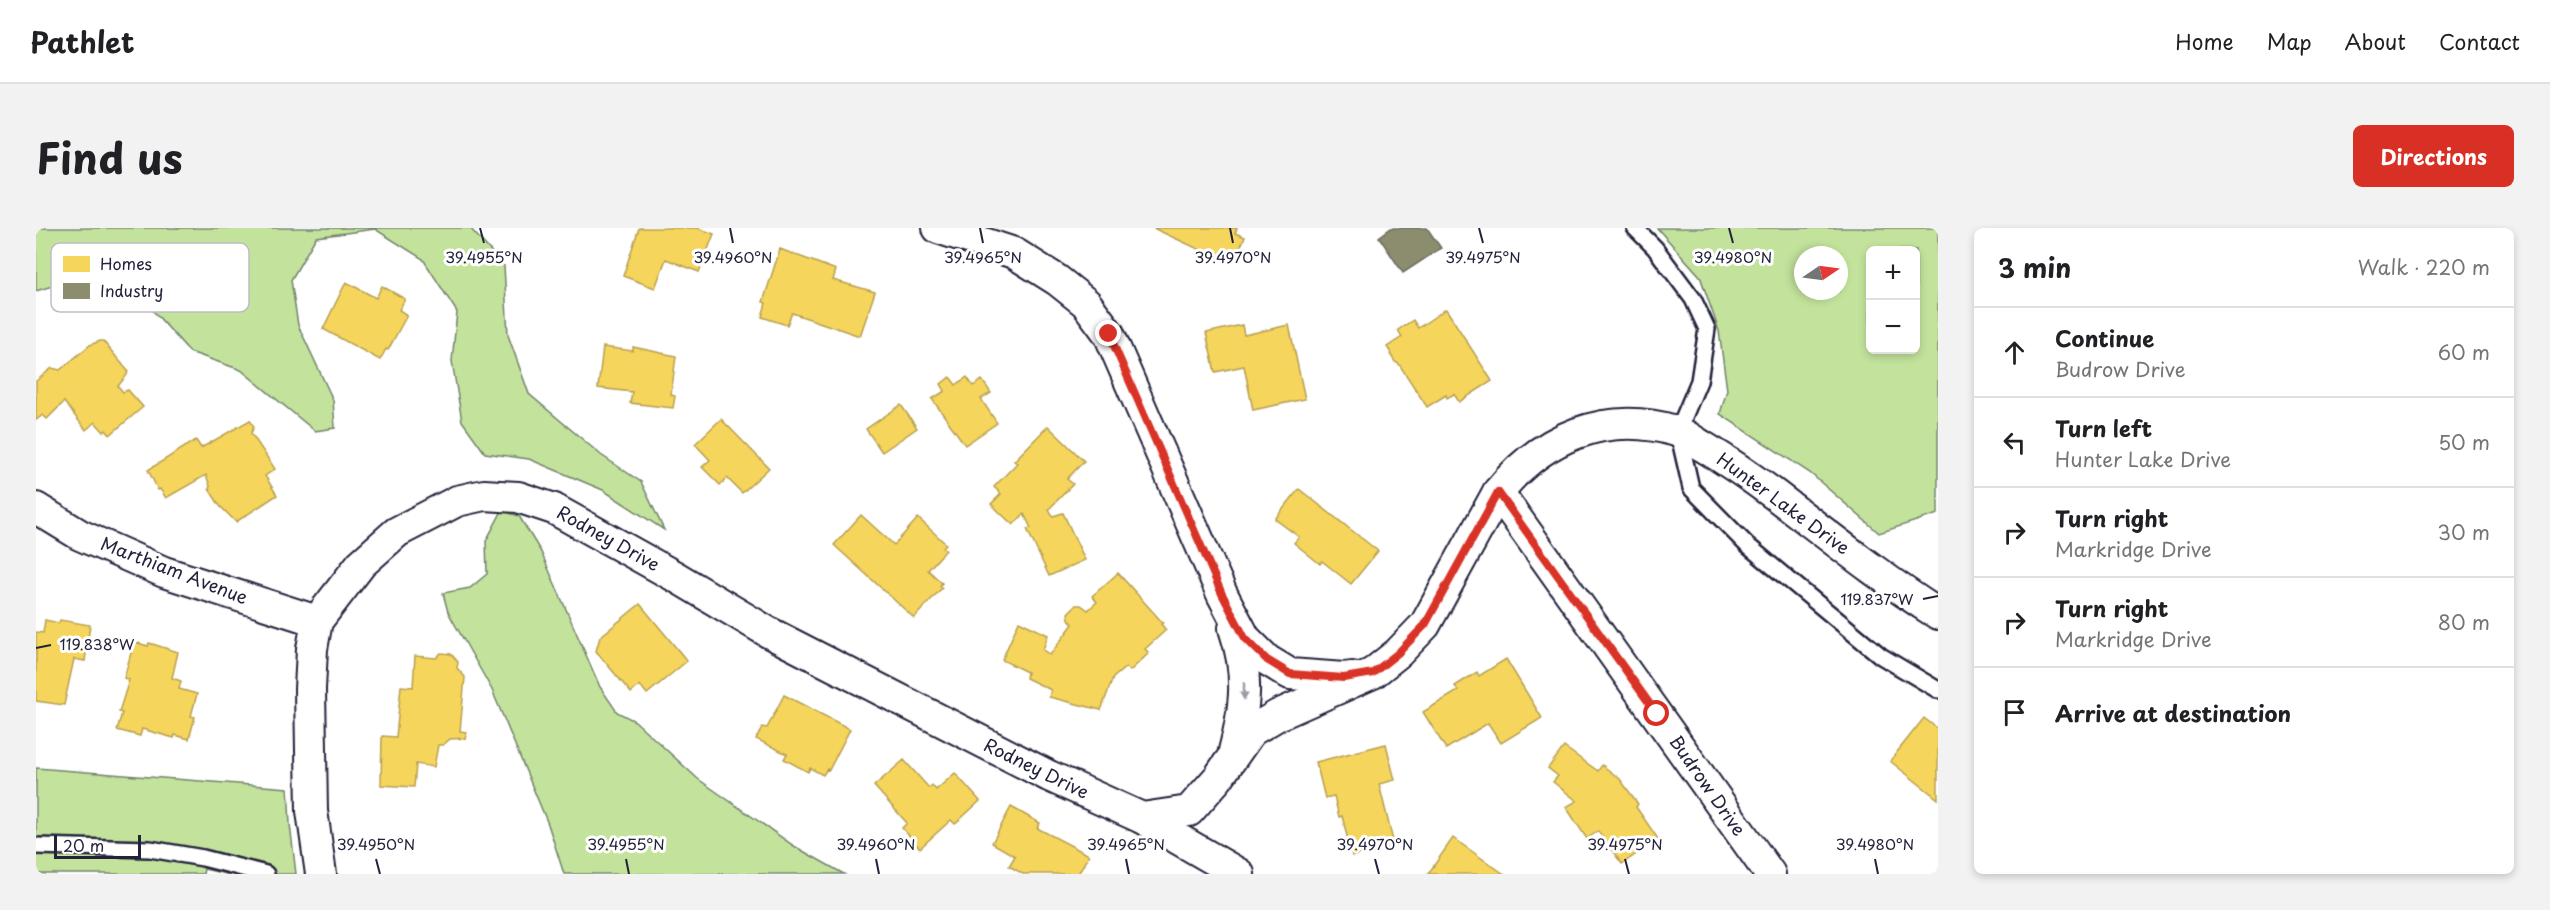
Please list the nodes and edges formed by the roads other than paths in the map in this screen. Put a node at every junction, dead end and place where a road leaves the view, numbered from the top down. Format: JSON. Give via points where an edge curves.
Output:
{"nodes":[{"id":1,"x":938,"y":228,"type":"edge"},
{"id":2,"x":1635,"y":228,"type":"edge"},
{"id":3,"x":1678,"y":431,"type":"junction"},
{"id":4,"x":1498,"y":492,"type":"junction"},
{"id":5,"x":36,"y":508,"type":"edge"},
{"id":6,"x":1222,"y":594,"type":"junction"},
{"id":7,"x":1938,"y":614,"type":"edge"},
{"id":8,"x":317,"y":621,"type":"junction"},
{"id":9,"x":1373,"y":673,"type":"junction"},
{"id":10,"x":1938,"y":690,"type":"edge"},
{"id":11,"x":1233,"y":754,"type":"junction"},
{"id":12,"x":1142,"y":819,"type":"junction"},
{"id":13,"x":36,"y":846,"type":"edge"},
{"id":14,"x":266,"y":874,"type":"edge"},
{"id":15,"x":321,"y":874,"type":"edge"},
{"id":16,"x":1239,"y":874,"type":"edge"},
{"id":17,"x":1770,"y":874,"type":"edge"}],
"edges":[{"from":1,"to":6,"type":"street","via":[[1014,253],[1086,303],[1109,334]]},
{"from":2,"to":3,"type":"lane","via":[[1693,299],[1707,329],[1699,381]]},
{"from":3,"to":4,"type":"street","name":"Hunter Lake Drive","via":[[1640,424],[1604,425],[1572,434],[1542,449]]},
{"from":3,"to":7,"type":"street","name":"Hunter Lake Drive","via":[[1743,470]]},
{"from":3,"to":10,"type":"lane","via":[[1691,488],[1747,545],[1881,656]]},
{"from":4,"to":9,"type":"street","name":"Hunter Lake Drive","via":[[1425,625]]},
{"from":4,"to":17,"type":"street","name":"Budrow Drive"},
{"from":5,"to":8,"type":"street","name":"Marthiam Avenue","via":[[80,535],[155,568]]},
{"from":6,"to":9,"type":"street","via":[[1245,638],[1267,660],[1290,674],[1344,678]]},
{"from":6,"to":11,"type":"street","one_way":true,"via":[[1243,655],[1243,715]]},
{"from":8,"to":12,"type":"street","name":"Rodney Drive","via":[[361,564],[397,532],[456,501],[484,495],[518,497],[554,509],[768,632],[1049,776]]},
{"from":8,"to":15,"type":"street","name":"Rodney Drive","via":[[310,688],[312,811]]},
{"from":9,"to":11,"type":"street","name":"Hunter Lake Drive","via":[[1278,715],[1251,731]]},
{"from":11,"to":12,"type":"street","name":"Hunter Lake Drive","via":[[1189,811]]},
{"from":12,"to":16,"type":"street","name":"Rodney Drive"},
{"from":13,"to":14,"type":"lane","via":[[150,849]]}]}
